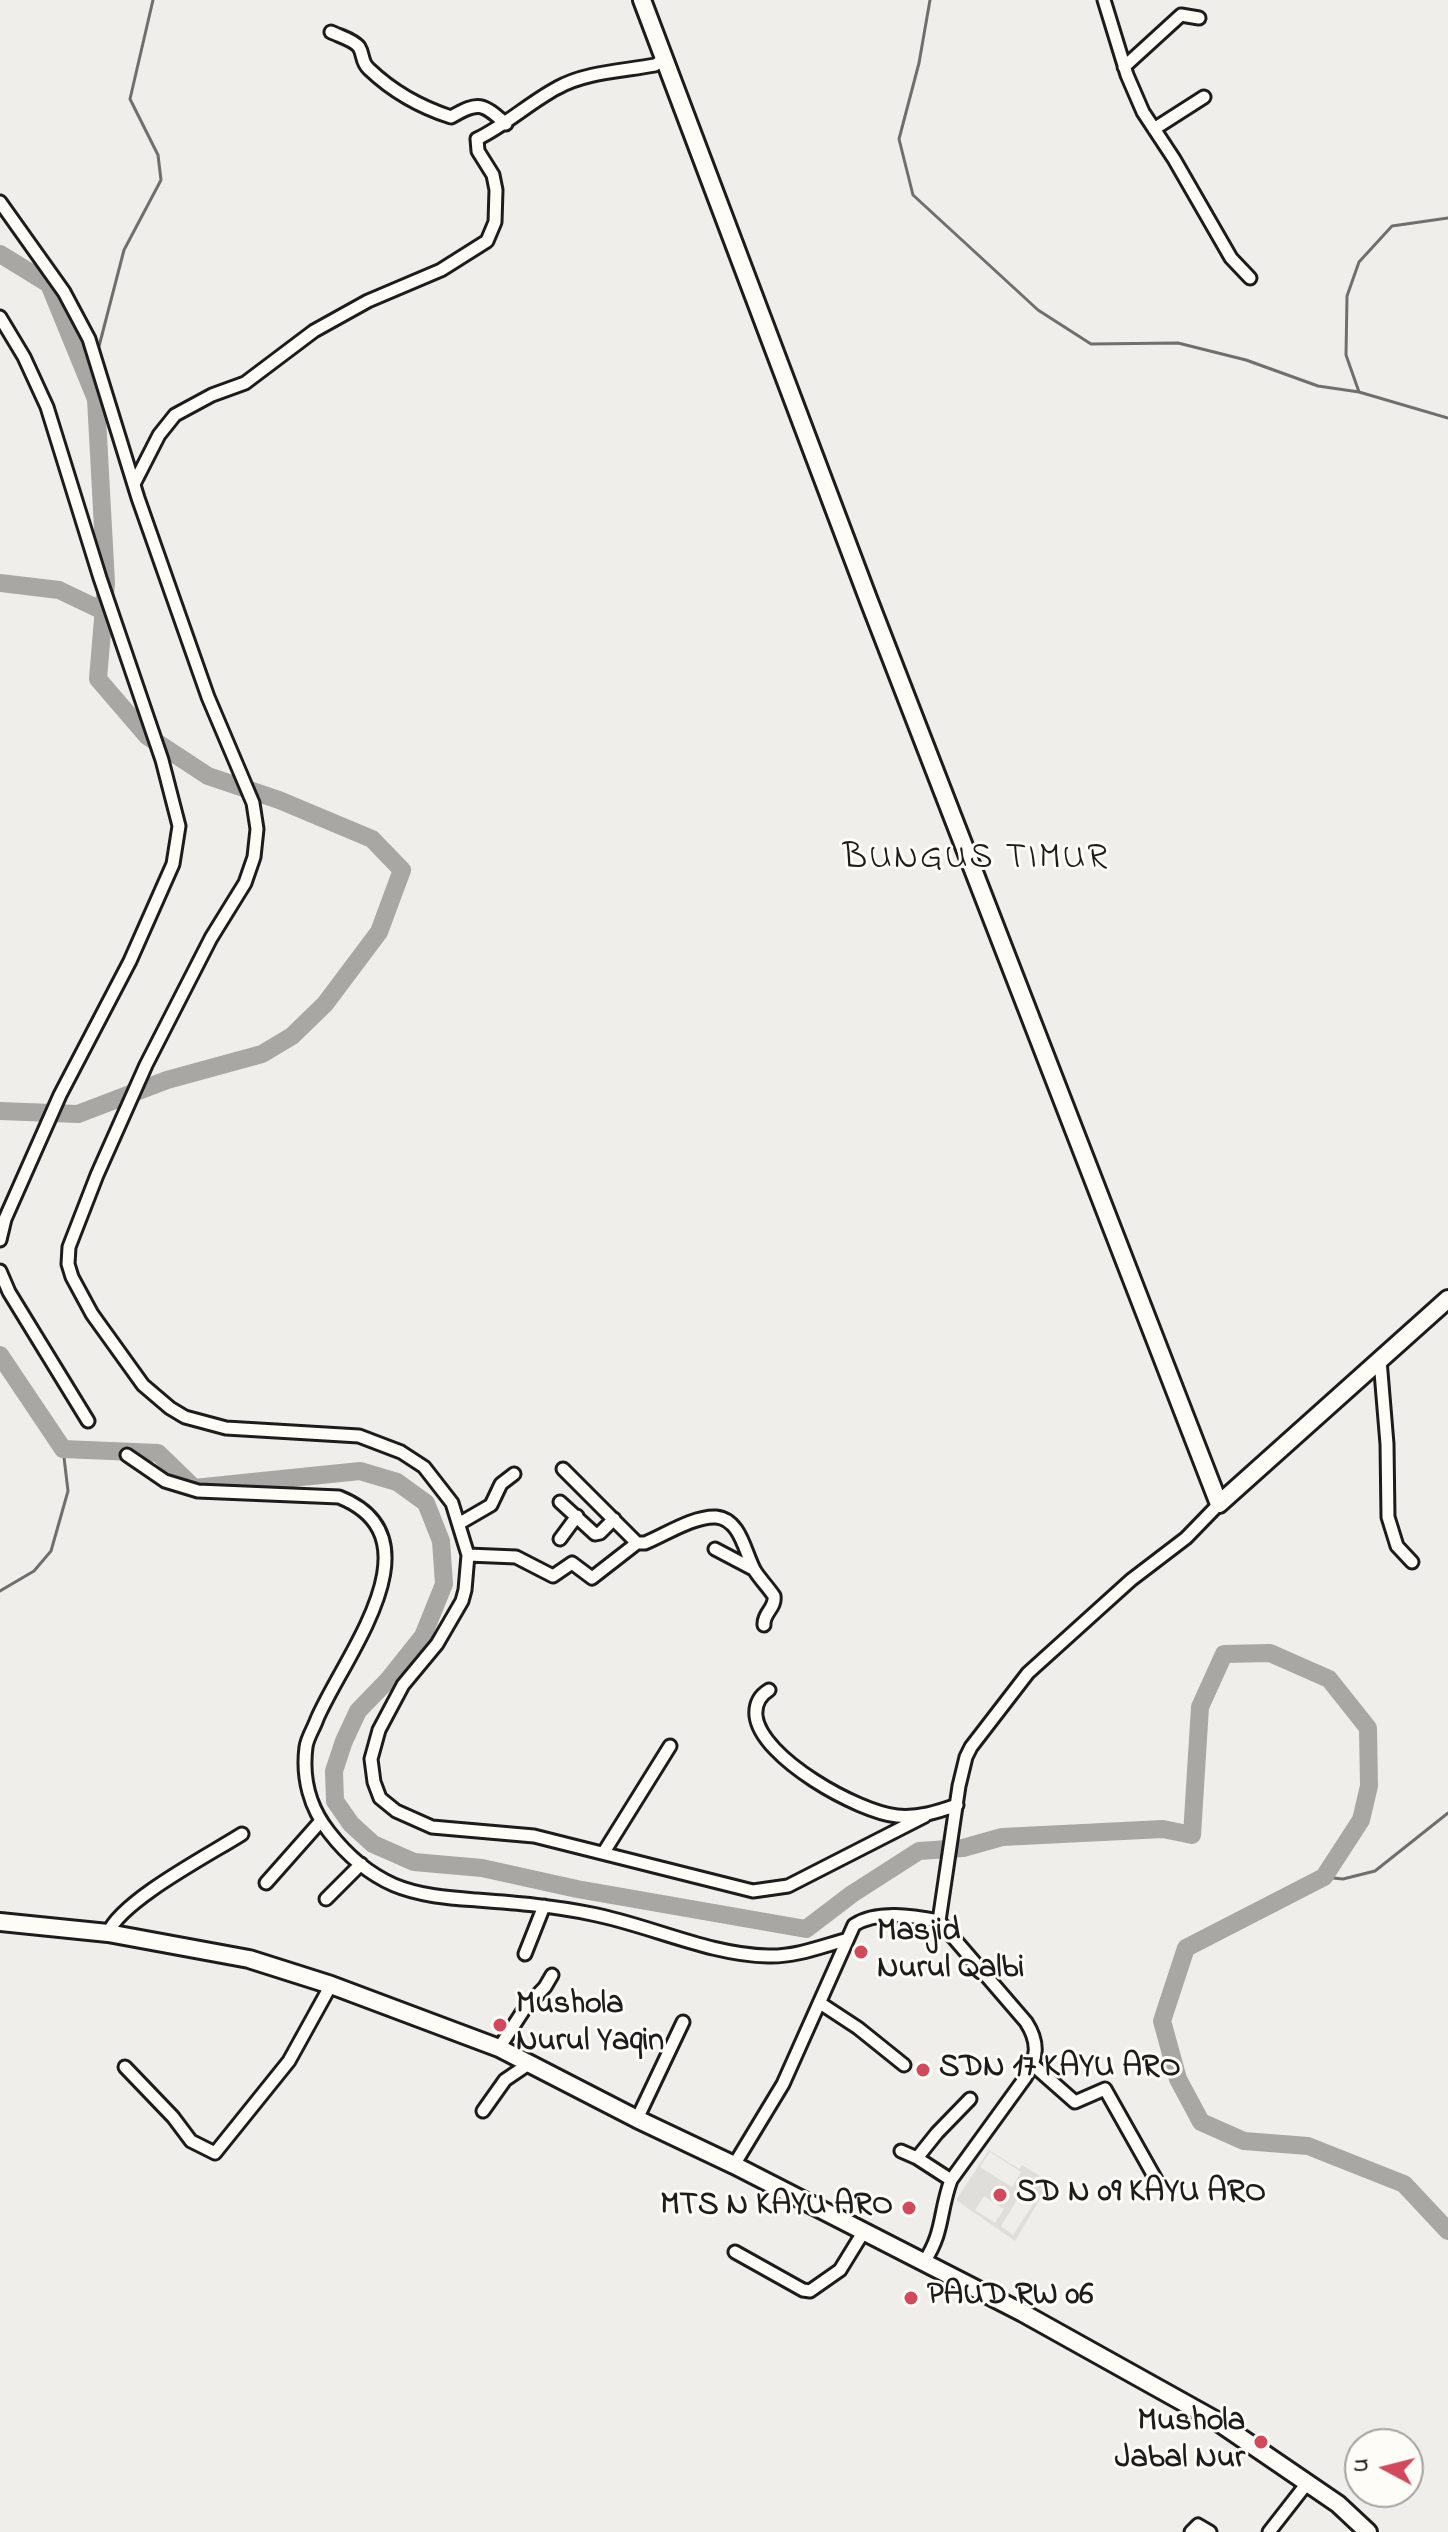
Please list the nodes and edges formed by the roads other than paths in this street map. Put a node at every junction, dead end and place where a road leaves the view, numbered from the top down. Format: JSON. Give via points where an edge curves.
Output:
{"nodes":[{"id":1,"x":642,"y":0,"type":"edge"},
{"id":2,"x":1104,"y":0,"type":"edge"},
{"id":3,"x":1199,"y":18,"type":"dead end"},
{"id":4,"x":331,"y":32,"type":"dead end"},
{"id":5,"x":664,"y":59,"type":"junction"},
{"id":6,"x":1124,"y":67,"type":"junction"},
{"id":7,"x":1204,"y":97,"type":"dead end"},
{"id":8,"x":506,"y":124,"type":"junction"},
{"id":9,"x":1154,"y":129,"type":"junction"},
{"id":10,"x":0,"y":202,"type":"edge"},
{"id":11,"x":1250,"y":278,"type":"dead end"},
{"id":12,"x":0,"y":317,"type":"edge"},
{"id":13,"x":134,"y":484,"type":"junction"},
{"id":14,"x":0,"y":1240,"type":"edge"},
{"id":15,"x":0,"y":1271,"type":"edge"},
{"id":16,"x":1448,"y":1299,"type":"edge"},
{"id":17,"x":1380,"y":1360,"type":"junction"},
{"id":18,"x":88,"y":1421,"type":"dead end"},
{"id":19,"x":127,"y":1455,"type":"dead end"},
{"id":20,"x":563,"y":1469,"type":"dead end"},
{"id":21,"x":514,"y":1474,"type":"dead end"},
{"id":22,"x":560,"y":1502,"type":"dead end"},
{"id":23,"x":1219,"y":1504,"type":"junction"},
{"id":24,"x":577,"y":1516,"type":"junction"},
{"id":25,"x":614,"y":1519,"type":"junction"},
{"id":26,"x":462,"y":1522,"type":"junction"},
{"id":27,"x":560,"y":1539,"type":"dead end"},
{"id":28,"x":637,"y":1543,"type":"junction"},
{"id":29,"x":715,"y":1549,"type":"dead end"},
{"id":30,"x":468,"y":1555,"type":"junction"},
{"id":31,"x":1412,"y":1562,"type":"dead end"},
{"id":32,"x":754,"y":1569,"type":"junction"},
{"id":33,"x":764,"y":1625,"type":"dead end"},
{"id":34,"x":769,"y":1690,"type":"dead end"},
{"id":35,"x":670,"y":1746,"type":"dead end"},
{"id":36,"x":957,"y":1811,"type":"junction"},
{"id":37,"x":925,"y":1816,"type":"junction"},
{"id":38,"x":318,"y":1824,"type":"junction"},
{"id":39,"x":242,"y":1834,"type":"dead end"},
{"id":40,"x":604,"y":1852,"type":"junction"},
{"id":41,"x":360,"y":1865,"type":"junction"},
{"id":42,"x":266,"y":1883,"type":"dead end"},
{"id":43,"x":326,"y":1899,"type":"dead end"},
{"id":44,"x":544,"y":1906,"type":"junction"},
{"id":45,"x":939,"y":1921,"type":"junction"},
{"id":46,"x":0,"y":1922,"type":"edge"},
{"id":47,"x":108,"y":1933,"type":"junction"},
{"id":48,"x":845,"y":1940,"type":"junction"},
{"id":49,"x":525,"y":1954,"type":"dead end"},
{"id":50,"x":552,"y":1975,"type":"dead end"},
{"id":51,"x":331,"y":1985,"type":"junction"},
{"id":52,"x":820,"y":2003,"type":"junction"},
{"id":53,"x":683,"y":2022,"type":"dead end"},
{"id":54,"x":499,"y":2048,"type":"junction"},
{"id":55,"x":530,"y":2063,"type":"junction"},
{"id":56,"x":904,"y":2065,"type":"dead end"},
{"id":57,"x":1033,"y":2065,"type":"junction"},
{"id":58,"x":125,"y":2067,"type":"dead end"},
{"id":59,"x":970,"y":2099,"type":"dead end"},
{"id":60,"x":483,"y":2111,"type":"dead end"},
{"id":61,"x":637,"y":2119,"type":"junction"},
{"id":62,"x":901,"y":2151,"type":"dead end"},
{"id":63,"x":917,"y":2158,"type":"junction"},
{"id":64,"x":734,"y":2165,"type":"junction"},
{"id":65,"x":951,"y":2180,"type":"junction"},
{"id":66,"x":1159,"y":2185,"type":"dead end"},
{"id":67,"x":864,"y":2231,"type":"junction"},
{"id":68,"x":735,"y":2252,"type":"dead end"},
{"id":69,"x":924,"y":2262,"type":"junction"},
{"id":70,"x":1308,"y":2482,"type":"junction"},
{"id":71,"x":1191,"y":2532,"type":"edge"},
{"id":72,"x":1210,"y":2532,"type":"edge"},
{"id":73,"x":1269,"y":2532,"type":"edge"},
{"id":74,"x":1368,"y":2532,"type":"edge"}],
"edges":[{"from":1,"to":5,"type":"street"},
{"from":2,"to":6,"type":"street"},
{"from":3,"to":6,"type":"street","via":[[1181,15]]},
{"from":4,"to":8,"type":"street","via":[[355,44],[362,62],[394,90],[429,110],[451,117],[472,104],[486,107]]},
{"from":5,"to":8,"type":"street","via":[[571,81]]},
{"from":5,"to":23,"type":"street"},
{"from":6,"to":9,"type":"street"},
{"from":7,"to":9,"type":"street"},
{"from":8,"to":13,"type":"street","via":[[477,139],[496,190],[495,222],[487,241],[441,270],[314,331],[245,383],[175,415]]},
{"from":9,"to":11,"type":"street","via":[[1231,258]]},
{"from":10,"to":13,"type":"street","via":[[45,262],[89,339]]},
{"from":12,"to":14,"type":"street","via":[[47,407],[179,826],[173,864],[60,1095]]},
{"from":13,"to":26,"type":"street","via":[[208,697],[253,803],[257,842],[245,883],[211,938],[124,1116],[69,1247],[72,1277],[143,1385],[170,1408],[226,1428],[359,1436],[401,1452],[424,1467]]},
{"from":15,"to":18,"type":"street"},
{"from":16,"to":17,"type":"street"},
{"from":17,"to":23,"type":"street"},
{"from":17,"to":31,"type":"street","via":[[1388,1517],[1397,1546]]},
{"from":19,"to":38,"type":"street","via":[[151,1473],[198,1491],[339,1497],[371,1516],[386,1544],[385,1575],[364,1631],[306,1745],[307,1789]]},
{"from":20,"to":25,"type":"street"},
{"from":21,"to":26,"type":"street","via":[[503,1481],[494,1502]]},
{"from":22,"to":24,"type":"street"},
{"from":23,"to":36,"type":"street","via":[[1028,1673],[971,1747]]},
{"from":24,"to":25,"type":"street","via":[[598,1535]]},
{"from":24,"to":27,"type":"street"},
{"from":25,"to":28,"type":"street"},
{"from":26,"to":30,"type":"street"},
{"from":28,"to":30,"type":"street","via":[[592,1578],[572,1563],[553,1576],[516,1557]]},
{"from":28,"to":32,"type":"street","via":[[717,1517],[741,1537]]},
{"from":29,"to":32,"type":"street"},
{"from":30,"to":40,"type":"street","via":[[462,1601],[437,1644],[403,1685],[379,1730],[371,1759],[380,1798],[432,1827],[534,1836]]},
{"from":32,"to":33,"type":"street","via":[[774,1596]]},
{"from":34,"to":37,"type":"street","via":[[758,1701],[757,1722],[765,1741],[788,1762],[878,1811]]},
{"from":35,"to":40,"type":"street"},
{"from":36,"to":37,"type":"street"},
{"from":36,"to":45,"type":"street"},
{"from":37,"to":40,"type":"street","via":[[773,1890],[724,1885]]},
{"from":38,"to":41,"type":"street"},
{"from":38,"to":42,"type":"street"},
{"from":39,"to":47,"type":"street","via":[[124,1911]]},
{"from":41,"to":43,"type":"street"},
{"from":41,"to":44,"type":"street","via":[[409,1891]]},
{"from":44,"to":48,"type":"street","via":[[767,1956]]},
{"from":44,"to":49,"type":"street"},
{"from":45,"to":48,"type":"street","via":[[870,1917],[854,1925]]},
{"from":45,"to":57,"type":"street","via":[[1033,2033]]},
{"from":46,"to":47,"type":"street"},
{"from":47,"to":51,"type":"street","via":[[249,1959]]},
{"from":48,"to":52,"type":"street"},
{"from":50,"to":54,"type":"street"},
{"from":51,"to":54,"type":"street"},
{"from":51,"to":58,"type":"street","via":[[289,2061],[215,2153],[191,2141]]},
{"from":52,"to":56,"type":"street"},
{"from":52,"to":64,"type":"street","via":[[783,2084]]},
{"from":53,"to":61,"type":"street"},
{"from":54,"to":55,"type":"street"},
{"from":55,"to":60,"type":"street","via":[[505,2080]]},
{"from":55,"to":61,"type":"street"},
{"from":57,"to":65,"type":"street"},
{"from":57,"to":66,"type":"street","via":[[1075,2102],[1105,2089]]},
{"from":59,"to":63,"type":"street"},
{"from":61,"to":64,"type":"street"},
{"from":62,"to":63,"type":"street"},
{"from":63,"to":65,"type":"street"},
{"from":64,"to":67,"type":"street"},
{"from":65,"to":69,"type":"street","via":[[936,2244]]},
{"from":67,"to":68,"type":"street","via":[[840,2270],[810,2291]]},
{"from":67,"to":69,"type":"street"},
{"from":69,"to":70,"type":"street","via":[[1202,2412]]},
{"from":70,"to":73,"type":"street"},
{"from":70,"to":74,"type":"street"},
{"from":71,"to":72,"type":"street","via":[[1198,2525]]}]}
